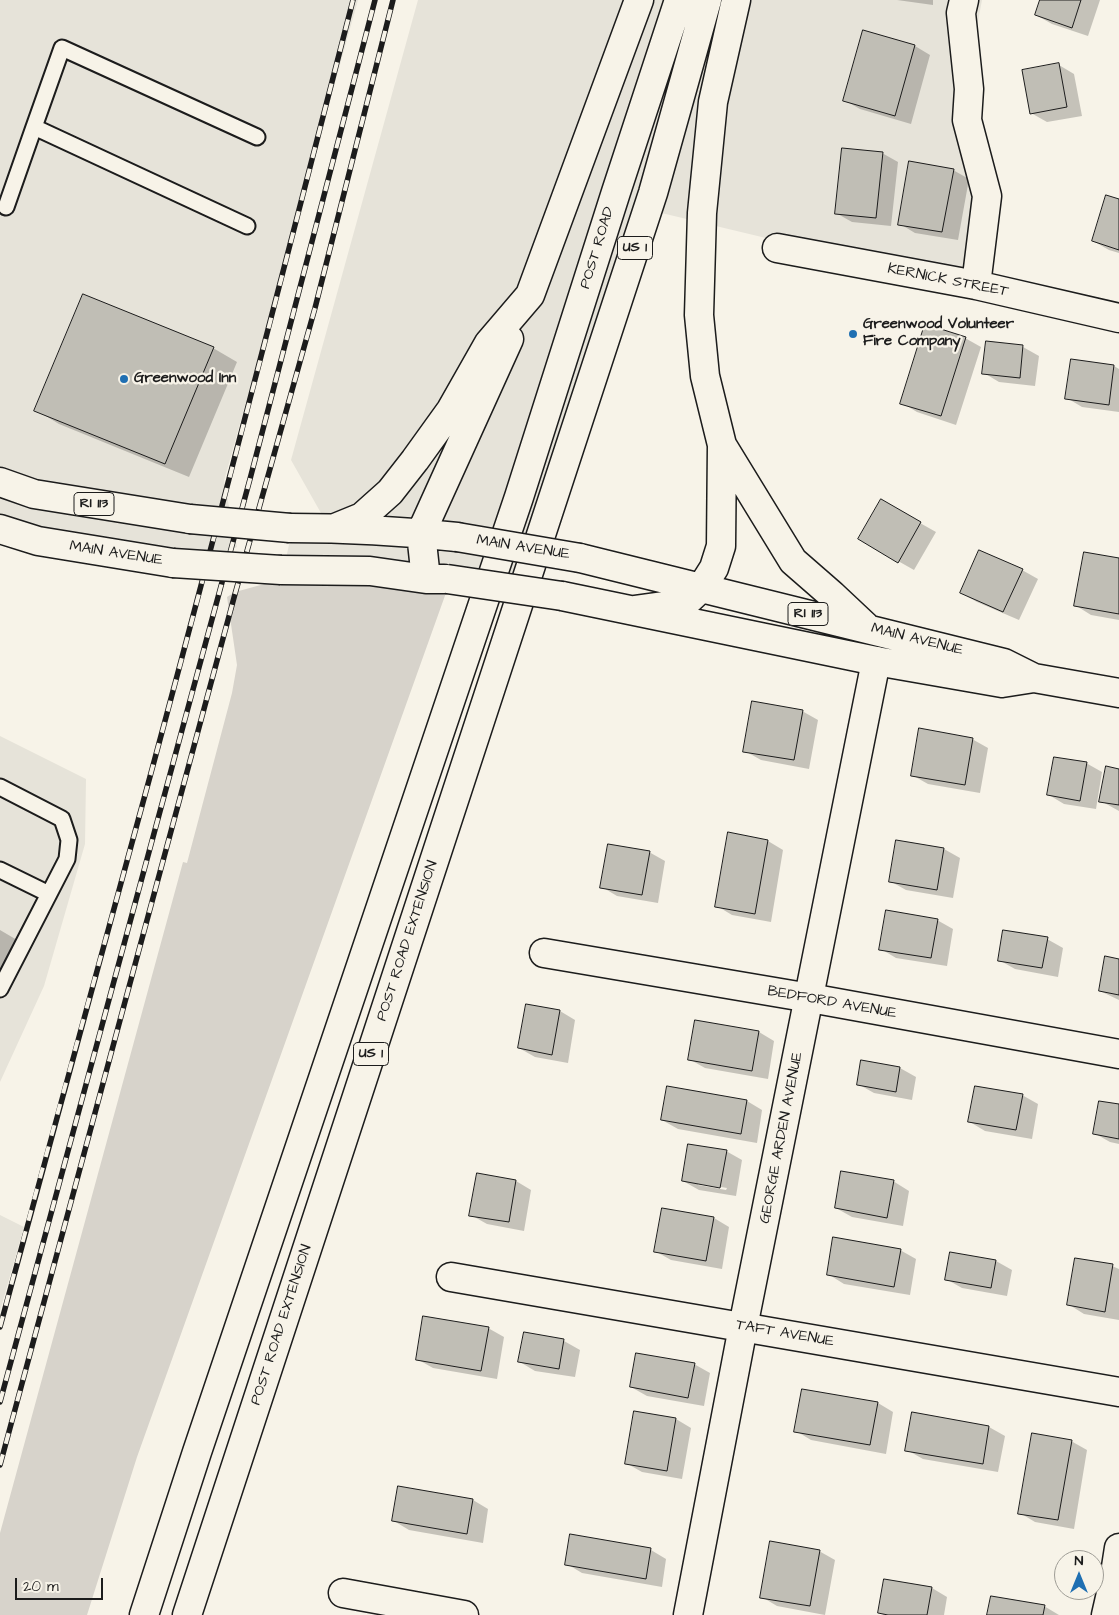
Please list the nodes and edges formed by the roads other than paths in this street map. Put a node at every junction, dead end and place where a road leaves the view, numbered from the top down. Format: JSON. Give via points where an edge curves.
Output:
{"nodes":[{"id":1,"x":639,"y":0,"type":"edge"},
{"id":2,"x":680,"y":0,"type":"edge"},
{"id":3,"x":707,"y":0,"type":"edge"},
{"id":4,"x":736,"y":0,"type":"edge"},
{"id":5,"x":964,"y":0,"type":"edge"},
{"id":6,"x":34,"y":127,"type":"junction"},
{"id":7,"x":257,"y":137,"type":"dead end"},
{"id":8,"x":6,"y":206,"type":"dead end"},
{"id":9,"x":246,"y":226,"type":"dead end"},
{"id":10,"x":777,"y":248,"type":"dead end"},
{"id":11,"x":976,"y":285,"type":"junction"},
{"id":12,"x":530,"y":295,"type":"junction"},
{"id":13,"x":1119,"y":318,"type":"edge"},
{"id":14,"x":722,"y":446,"type":"junction"},
{"id":15,"x":0,"y":482,"type":"edge"},
{"id":16,"x":335,"y":528,"type":"junction"},
{"id":17,"x":0,"y":529,"type":"edge"},
{"id":18,"x":421,"y":533,"type":"junction"},
{"id":19,"x":38,"y":541,"type":"junction"},
{"id":20,"x":0,"y":546,"type":"edge"},
{"id":21,"x":436,"y":579,"type":"junction"},
{"id":22,"x":702,"y":587,"type":"junction"},
{"id":23,"x":634,"y":610,"type":"junction"},
{"id":24,"x":866,"y":627,"type":"junction"},
{"id":25,"x":876,"y":661,"type":"junction"},
{"id":26,"x":1034,"y":678,"type":"junction"},
{"id":27,"x":1119,"y":693,"type":"edge"},
{"id":28,"x":0,"y":787,"type":"edge"},
{"id":29,"x":0,"y":870,"type":"edge"},
{"id":30,"x":49,"y":894,"type":"junction"},
{"id":31,"x":544,"y":953,"type":"dead end"},
{"id":32,"x":0,"y":989,"type":"edge"},
{"id":33,"x":810,"y":998,"type":"junction"},
{"id":34,"x":1119,"y":1054,"type":"edge"},
{"id":35,"x":451,"y":1276,"type":"dead end"},
{"id":36,"x":744,"y":1327,"type":"junction"},
{"id":37,"x":1119,"y":1392,"type":"edge"},
{"id":38,"x":1119,"y":1548,"type":"edge"},
{"id":39,"x":343,"y":1593,"type":"dead end"},
{"id":40,"x":144,"y":1615,"type":"edge"},
{"id":41,"x":188,"y":1615,"type":"edge"},
{"id":42,"x":464,"y":1615,"type":"edge"},
{"id":43,"x":688,"y":1615,"type":"edge"},
{"id":44,"x":1106,"y":1615,"type":"edge"}],
"edges":[{"from":1,"to":12,"type":"main road"},
{"from":2,"to":40,"type":"main road","name":"POST ROAD","number":"US 1","via":[[519,497]]},
{"from":3,"to":41,"type":"main road","name":"POST ROAD EXTENSION","number":"US 1","via":[[653,193]]},
{"from":4,"to":14,"type":"main road","via":[[713,102],[702,213],[699,315],[705,376]]},
{"from":5,"to":11,"type":"main road","via":[[961,12],[969,89],[968,120],[987,196]]},
{"from":6,"to":7,"type":"lane","via":[[62,48]]},
{"from":6,"to":8,"type":"lane"},
{"from":6,"to":9,"type":"lane"},
{"from":10,"to":11,"type":"main road","name":"KERNICK STREET"},
{"from":11,"to":13,"type":"main road","name":"KERNICK STREET"},
{"from":12,"to":16,"type":"main road","via":[[489,343],[451,410],[390,492],[362,517]]},
{"from":12,"to":18,"type":"main road"},
{"from":14,"to":22,"type":"main road","via":[[721,546],[714,568]]},
{"from":14,"to":24,"type":"main road","via":[[794,561]]},
{"from":15,"to":16,"type":"main road","name":"MAIN AVENUE","number":"RI 113","bridge":true,"via":[[34,494],[190,519],[290,528]]},
{"from":16,"to":18,"type":"main road","name":"MAIN AVENUE","number":"RI 113"},
{"from":17,"to":19,"type":"main road","name":"MAIN AVENUE","number":"RI 113"},
{"from":18,"to":21,"type":"main road"},
{"from":18,"to":22,"type":"main road","name":"MAIN AVENUE","number":"RI 113","bridge":true,"via":[[580,558]]},
{"from":19,"to":20,"type":"main road"},
{"from":19,"to":21,"type":"main road","name":"MAIN AVENUE","number":"RI 113","bridge":true,"via":[[173,563],[281,570],[370,571]]},
{"from":21,"to":23,"type":"main road","name":"MAIN AVENUE","number":"RI 113","bridge":true,"via":[[562,596]]},
{"from":22,"to":23,"type":"main road","via":[[686,603]]},
{"from":22,"to":24,"type":"main road","name":"MAIN AVENUE","number":"RI 113"},
{"from":23,"to":25,"type":"main road","name":"MAIN AVENUE","number":"RI 113"},
{"from":24,"to":26,"type":"main road","name":"MAIN AVENUE","number":"RI 113","via":[[1004,663]]},
{"from":25,"to":26,"type":"main road","name":"MAIN AVENUE","number":"RI 113","via":[[1002,682]]},
{"from":25,"to":33,"type":"main road","name":"GEORGE ARDEN AVENUE"},
{"from":26,"to":27,"type":"main road","name":"MAIN AVENUE","number":"RI 113"},
{"from":28,"to":30,"type":"lane","via":[[62,819],[68,840],[67,859]]},
{"from":29,"to":30,"type":"lane"},
{"from":30,"to":32,"type":"lane"},
{"from":31,"to":33,"type":"main road","name":"BEDFORD AVENUE"},
{"from":33,"to":34,"type":"main road","name":"BEDFORD AVENUE"},
{"from":33,"to":36,"type":"main road","name":"GEORGE ARDEN AVENUE"},
{"from":35,"to":36,"type":"main road","name":"TAFT AVENUE"},
{"from":36,"to":37,"type":"main road","name":"TAFT AVENUE"},
{"from":36,"to":43,"type":"main road","name":"GEORGE ARDEN AVENUE"},
{"from":38,"to":44,"type":"main road"},
{"from":39,"to":42,"type":"main road"}]}
